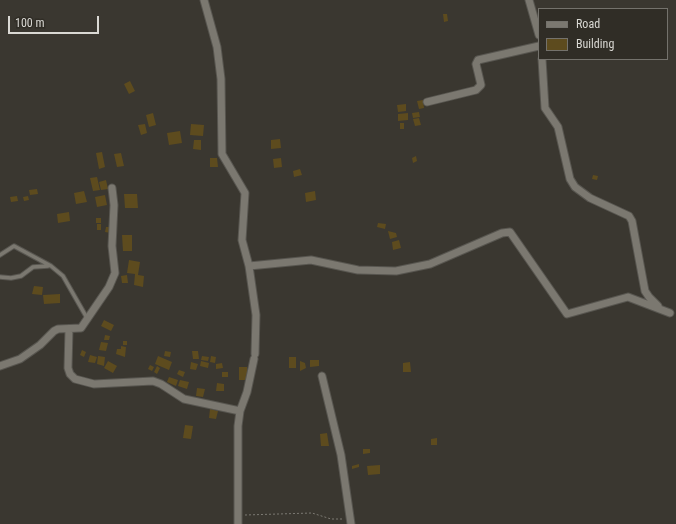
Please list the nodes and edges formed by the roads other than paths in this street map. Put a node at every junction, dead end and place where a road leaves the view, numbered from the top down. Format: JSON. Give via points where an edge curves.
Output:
{"nodes":[{"id":1,"x":204,"y":0,"type":"edge"},
{"id":2,"x":529,"y":0,"type":"edge"},
{"id":3,"x":538,"y":32,"type":"edge"},
{"id":4,"x":538,"y":46,"type":"edge"},
{"id":5,"x":542,"y":60,"type":"edge"},
{"id":6,"x":427,"y":102,"type":"dead end"},
{"id":7,"x":112,"y":188,"type":"dead end"},
{"id":8,"x":0,"y":255,"type":"edge"},
{"id":9,"x":51,"y":266,"type":"junction"},
{"id":10,"x":249,"y":266,"type":"junction"},
{"id":11,"x":0,"y":277,"type":"edge"},
{"id":12,"x":673,"y":314,"type":"edge"},
{"id":13,"x":88,"y":318,"type":"junction"},
{"id":14,"x":69,"y":329,"type":"junction"},
{"id":15,"x":0,"y":366,"type":"edge"},
{"id":16,"x":322,"y":376,"type":"dead end"},
{"id":17,"x":240,"y":411,"type":"junction"},
{"id":18,"x":238,"y":521,"type":"edge"},
{"id":19,"x":351,"y":521,"type":"edge"}],
"edges":[{"from":1,"to":10,"type":"street","via":[[217,47],[221,79],[222,154],[245,193],[242,240]]},
{"from":2,"to":3,"type":"street"},
{"from":4,"to":6,"type":"street","via":[[478,60],[476,64],[481,85],[476,90]]},
{"from":5,"to":12,"type":"street","via":[[545,108],[558,127],[570,179],[575,187],[590,198],[629,216],[645,291],[654,303]]},
{"from":7,"to":13,"type":"street","via":[[112,246],[115,273]]},
{"from":8,"to":9,"type":"lane","via":[[14,246]]},
{"from":9,"to":11,"type":"lane","via":[[39,265],[21,276]]},
{"from":9,"to":13,"type":"lane","via":[[63,276]]},
{"from":10,"to":12,"type":"street","via":[[311,260],[358,270],[396,271],[430,264],[502,233],[510,232],[567,314],[628,297]]},
{"from":10,"to":17,"type":"street","via":[[256,315],[255,356]]},
{"from":13,"to":14,"type":"street","via":[[81,328]]},
{"from":14,"to":15,"type":"street","via":[[54,331],[20,359]]},
{"from":14,"to":17,"type":"street","via":[[68,368],[75,378],[94,384],[153,381],[184,400]]},
{"from":16,"to":19,"type":"street","via":[[341,455]]},
{"from":17,"to":18,"type":"street"}]}
